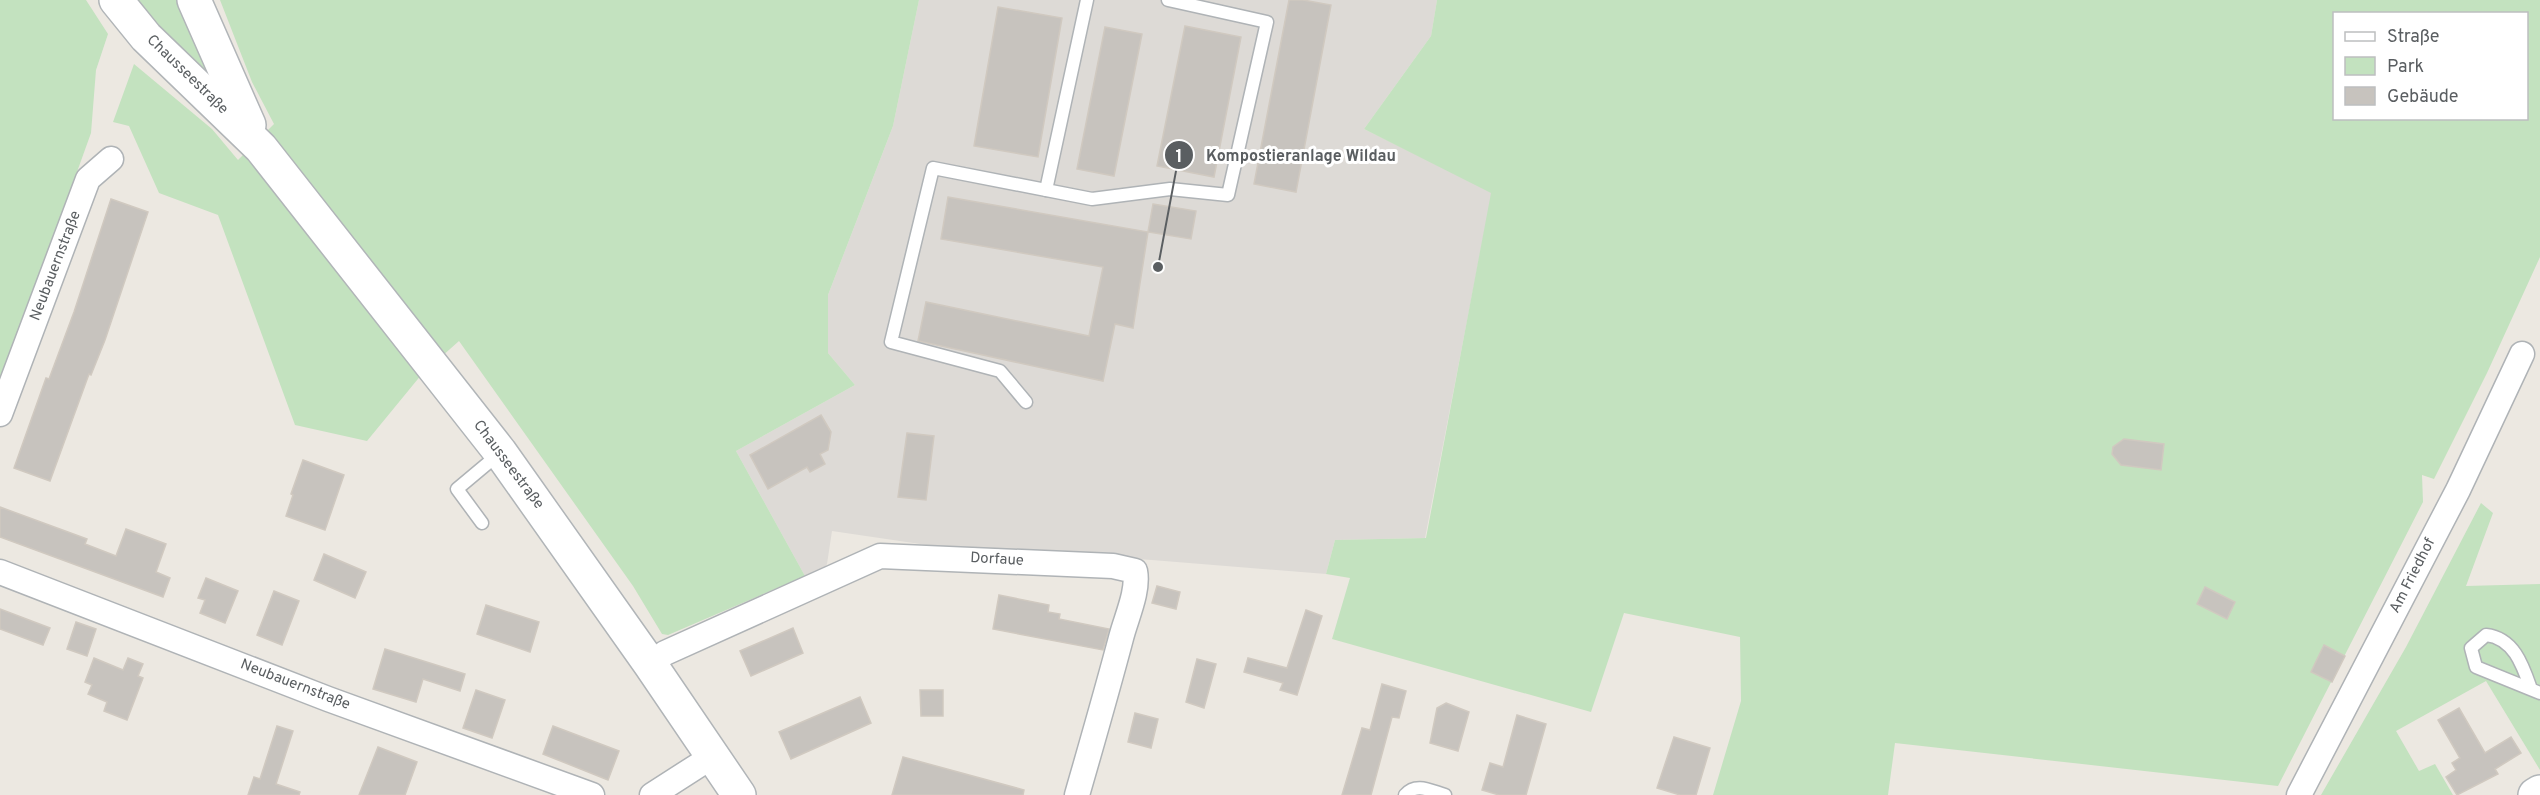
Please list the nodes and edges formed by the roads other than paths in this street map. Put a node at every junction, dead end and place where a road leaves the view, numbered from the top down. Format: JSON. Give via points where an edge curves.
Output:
{"nodes":[{"id":1,"x":116,"y":0,"type":"edge"},
{"id":2,"x":194,"y":0,"type":"edge"},
{"id":3,"x":1087,"y":0,"type":"edge"},
{"id":4,"x":1168,"y":0,"type":"edge"},
{"id":5,"x":261,"y":148,"type":"junction"},
{"id":6,"x":111,"y":159,"type":"dead end"},
{"id":7,"x":1046,"y":190,"type":"junction"},
{"id":8,"x":2522,"y":354,"type":"dead end"},
{"id":9,"x":1026,"y":402,"type":"dead end"},
{"id":10,"x":0,"y":414,"type":"edge"},
{"id":11,"x":500,"y":452,"type":"junction"},
{"id":12,"x":482,"y":523,"type":"dead end"},
{"id":13,"x":0,"y":572,"type":"edge"},
{"id":14,"x":650,"y":664,"type":"junction"},
{"id":15,"x":2536,"y":691,"type":"edge"},
{"id":16,"x":713,"y":756,"type":"junction"},
{"id":17,"x":2540,"y":792,"type":"edge"},
{"id":18,"x":592,"y":795,"type":"edge"},
{"id":19,"x":652,"y":795,"type":"edge"},
{"id":20,"x":740,"y":795,"type":"edge"},
{"id":21,"x":1077,"y":795,"type":"edge"},
{"id":22,"x":1405,"y":795,"type":"edge"},
{"id":23,"x":1445,"y":795,"type":"edge"},
{"id":24,"x":2299,"y":795,"type":"edge"},
{"id":25,"x":2535,"y":795,"type":"edge"}],
"edges":[{"from":1,"to":5,"type":"street","name":"Chausseestraße","via":[[146,37]]},
{"from":2,"to":5,"type":"street","name":"Chausseestraße"},
{"from":3,"to":7,"type":"lane"},
{"from":4,"to":7,"type":"lane","via":[[1267,22],[1228,195],[1170,189],[1092,199]]},
{"from":5,"to":11,"type":"street","name":"Chausseestraße"},
{"from":6,"to":10,"type":"street","name":"Neubauernstraße","via":[[88,179]]},
{"from":7,"to":9,"type":"lane","via":[[933,168],[891,342],[1000,371]]},
{"from":8,"to":24,"type":"street","name":"Am Friedhof","via":[[2458,490]]},
{"from":11,"to":12,"type":"lane","via":[[457,489]]},
{"from":11,"to":14,"type":"street","name":"Chausseestraße"},
{"from":13,"to":18,"type":"street","name":"Neubauernstraße","via":[[328,699]]},
{"from":14,"to":16,"type":"street","name":"Chausseestraße"},
{"from":14,"to":21,"type":"street","name":"Dorfaue","via":[[665,653],[880,556],[1135,571],[1130,604]]},
{"from":15,"to":15,"type":"lane","via":[[2508,644],[2486,635],[2470,648],[2476,666]]},
{"from":16,"to":19,"type":"street"},
{"from":16,"to":20,"type":"street","name":"Chausseestraße"},
{"from":17,"to":25,"type":"street"},
{"from":22,"to":23,"type":"lane","via":[[1419,787]]}]}
